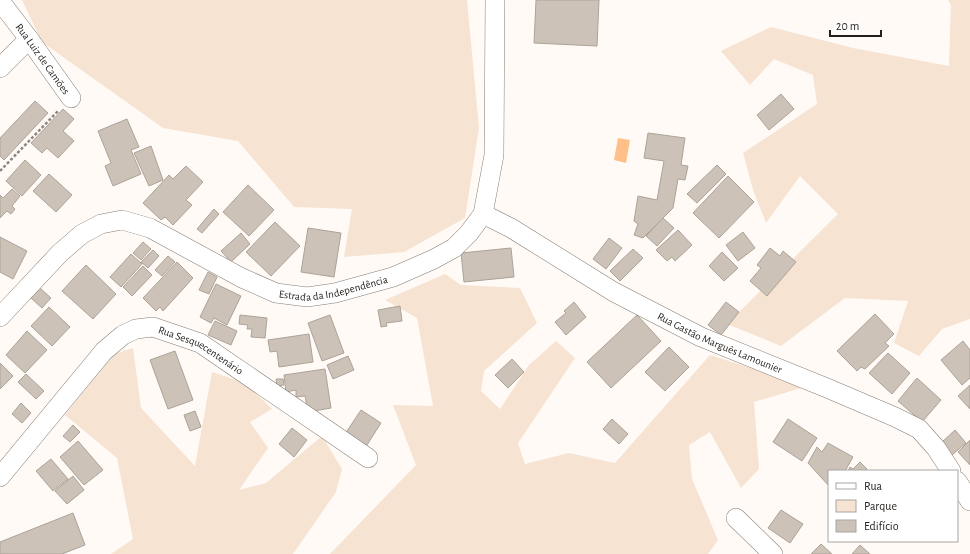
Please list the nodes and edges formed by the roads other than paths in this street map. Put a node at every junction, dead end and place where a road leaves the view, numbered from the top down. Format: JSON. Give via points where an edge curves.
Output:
{"nodes":[{"id":1,"x":495,"y":0,"type":"edge"},
{"id":2,"x":0,"y":1,"type":"edge"},
{"id":3,"x":29,"y":39,"type":"junction"},
{"id":4,"x":0,"y":68,"type":"edge"},
{"id":5,"x":71,"y":98,"type":"road end"},
{"id":6,"x":483,"y":214,"type":"junction"},
{"id":7,"x":0,"y":317,"type":"edge"},
{"id":8,"x":368,"y":458,"type":"dead end"},
{"id":9,"x":950,"y":470,"type":"edge"},
{"id":10,"x":0,"y":477,"type":"edge"},
{"id":11,"x":958,"y":483,"type":"edge"},
{"id":12,"x":970,"y":501,"type":"edge"},
{"id":13,"x":736,"y":518,"type":"dead end"},
{"id":14,"x":773,"y":554,"type":"edge"}],
"edges":[{"from":1,"to":6,"type":"street","name":"Estrada da Independência","via":[[494,155]]},
{"from":2,"to":3,"type":"street","name":"Rua Luiz de Camões"},
{"from":3,"to":4,"type":"street"},
{"from":3,"to":5,"type":"street","name":"Rua Luiz de Camões"},
{"from":6,"to":7,"type":"street","name":"Estrada da Independência","via":[[454,248],[434,259],[393,277],[364,286],[307,297],[276,292],[242,278],[150,228],[122,220],[101,224],[82,234],[60,253]]},
{"from":6,"to":9,"type":"street","name":"Rua Gastão Marguês Lamounier","via":[[511,228],[614,292],[702,337],[919,429]]},
{"from":8,"to":10,"type":"street","name":"Rua Sesquecentenário","via":[[200,343],[153,327],[136,329],[122,335],[104,351]]},
{"from":11,"to":12,"type":"street"},
{"from":13,"to":14,"type":"street"}]}
